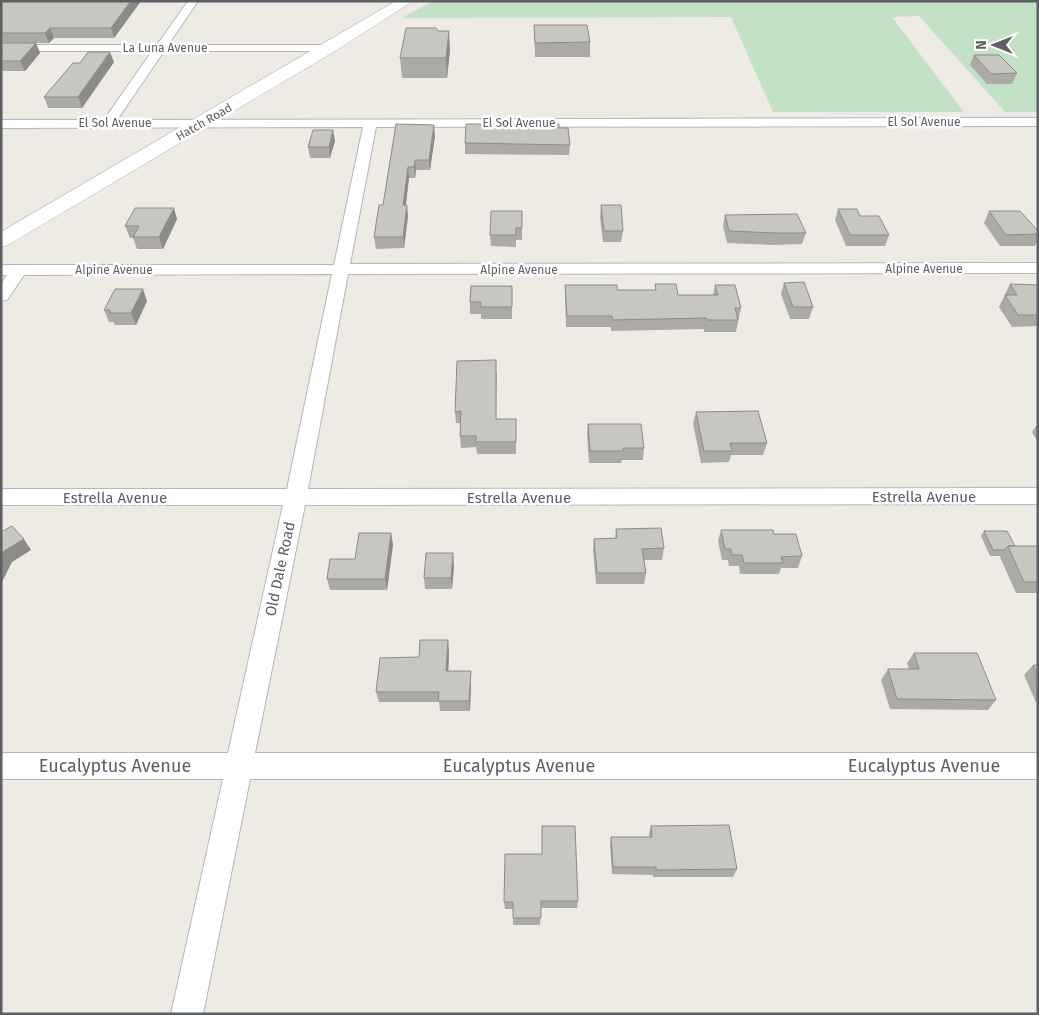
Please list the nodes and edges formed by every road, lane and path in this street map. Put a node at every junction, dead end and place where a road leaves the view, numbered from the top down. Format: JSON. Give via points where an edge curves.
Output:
{"nodes":[{"id":1,"x":193,"y":1,"type":"edge"},
{"id":2,"x":406,"y":1,"type":"edge"},
{"id":3,"x":1,"y":48,"type":"edge"},
{"id":4,"x":159,"y":48,"type":"junction"},
{"id":5,"x":330,"y":48,"type":"junction"},
{"id":6,"x":1038,"y":122,"type":"edge"},
{"id":7,"x":108,"y":123,"type":"junction"},
{"id":8,"x":202,"y":123,"type":"junction"},
{"id":9,"x":1,"y":124,"type":"edge"},
{"id":10,"x":370,"y":124,"type":"junction"},
{"id":11,"x":1,"y":241,"type":"edge"},
{"id":12,"x":1038,"y":268,"type":"edge"},
{"id":13,"x":1,"y":270,"type":"edge"},
{"id":14,"x":19,"y":270,"type":"junction"},
{"id":15,"x":339,"y":270,"type":"junction"},
{"id":16,"x":1,"y":296,"type":"edge"},
{"id":17,"x":1038,"y":496,"type":"edge"},
{"id":18,"x":1,"y":497,"type":"edge"},
{"id":19,"x":296,"y":498,"type":"junction"},
{"id":20,"x":1,"y":766,"type":"edge"},
{"id":21,"x":1038,"y":766,"type":"edge"},
{"id":22,"x":237,"y":767,"type":"junction"},
{"id":23,"x":187,"y":1014,"type":"edge"}],
"edges":[{"from":1,"to":4,"type":"street"},
{"from":2,"to":5,"type":"street","name":"Hatch Road"},
{"from":3,"to":4,"type":"street","name":"La Luna Avenue"},
{"from":4,"to":5,"type":"street","name":"La Luna Avenue"},
{"from":4,"to":7,"type":"street"},
{"from":5,"to":8,"type":"street","name":"Hatch Road"},
{"from":6,"to":10,"type":"street","name":"El Sol Avenue"},
{"from":7,"to":8,"type":"street","name":"El Sol Avenue"},
{"from":7,"to":9,"type":"street","name":"El Sol Avenue"},
{"from":8,"to":10,"type":"street","name":"El Sol Avenue"},
{"from":8,"to":11,"type":"street","name":"Hatch Road"},
{"from":10,"to":15,"type":"street","name":"Old Dale Road"},
{"from":12,"to":15,"type":"street","name":"Alpine Avenue"},
{"from":13,"to":14,"type":"street","name":"Alpine Avenue"},
{"from":14,"to":15,"type":"street","name":"Alpine Avenue"},
{"from":14,"to":16,"type":"street"},
{"from":15,"to":19,"type":"street","name":"Old Dale Road"},
{"from":17,"to":19,"type":"street","name":"Estrella Avenue"},
{"from":18,"to":19,"type":"street","name":"Estrella Avenue"},
{"from":19,"to":22,"type":"street","name":"Old Dale Road"},
{"from":20,"to":22,"type":"street","name":"Eucalyptus Avenue"},
{"from":21,"to":22,"type":"street","name":"Eucalyptus Avenue"},
{"from":22,"to":23,"type":"street","name":"Old Dale Road"}]}
